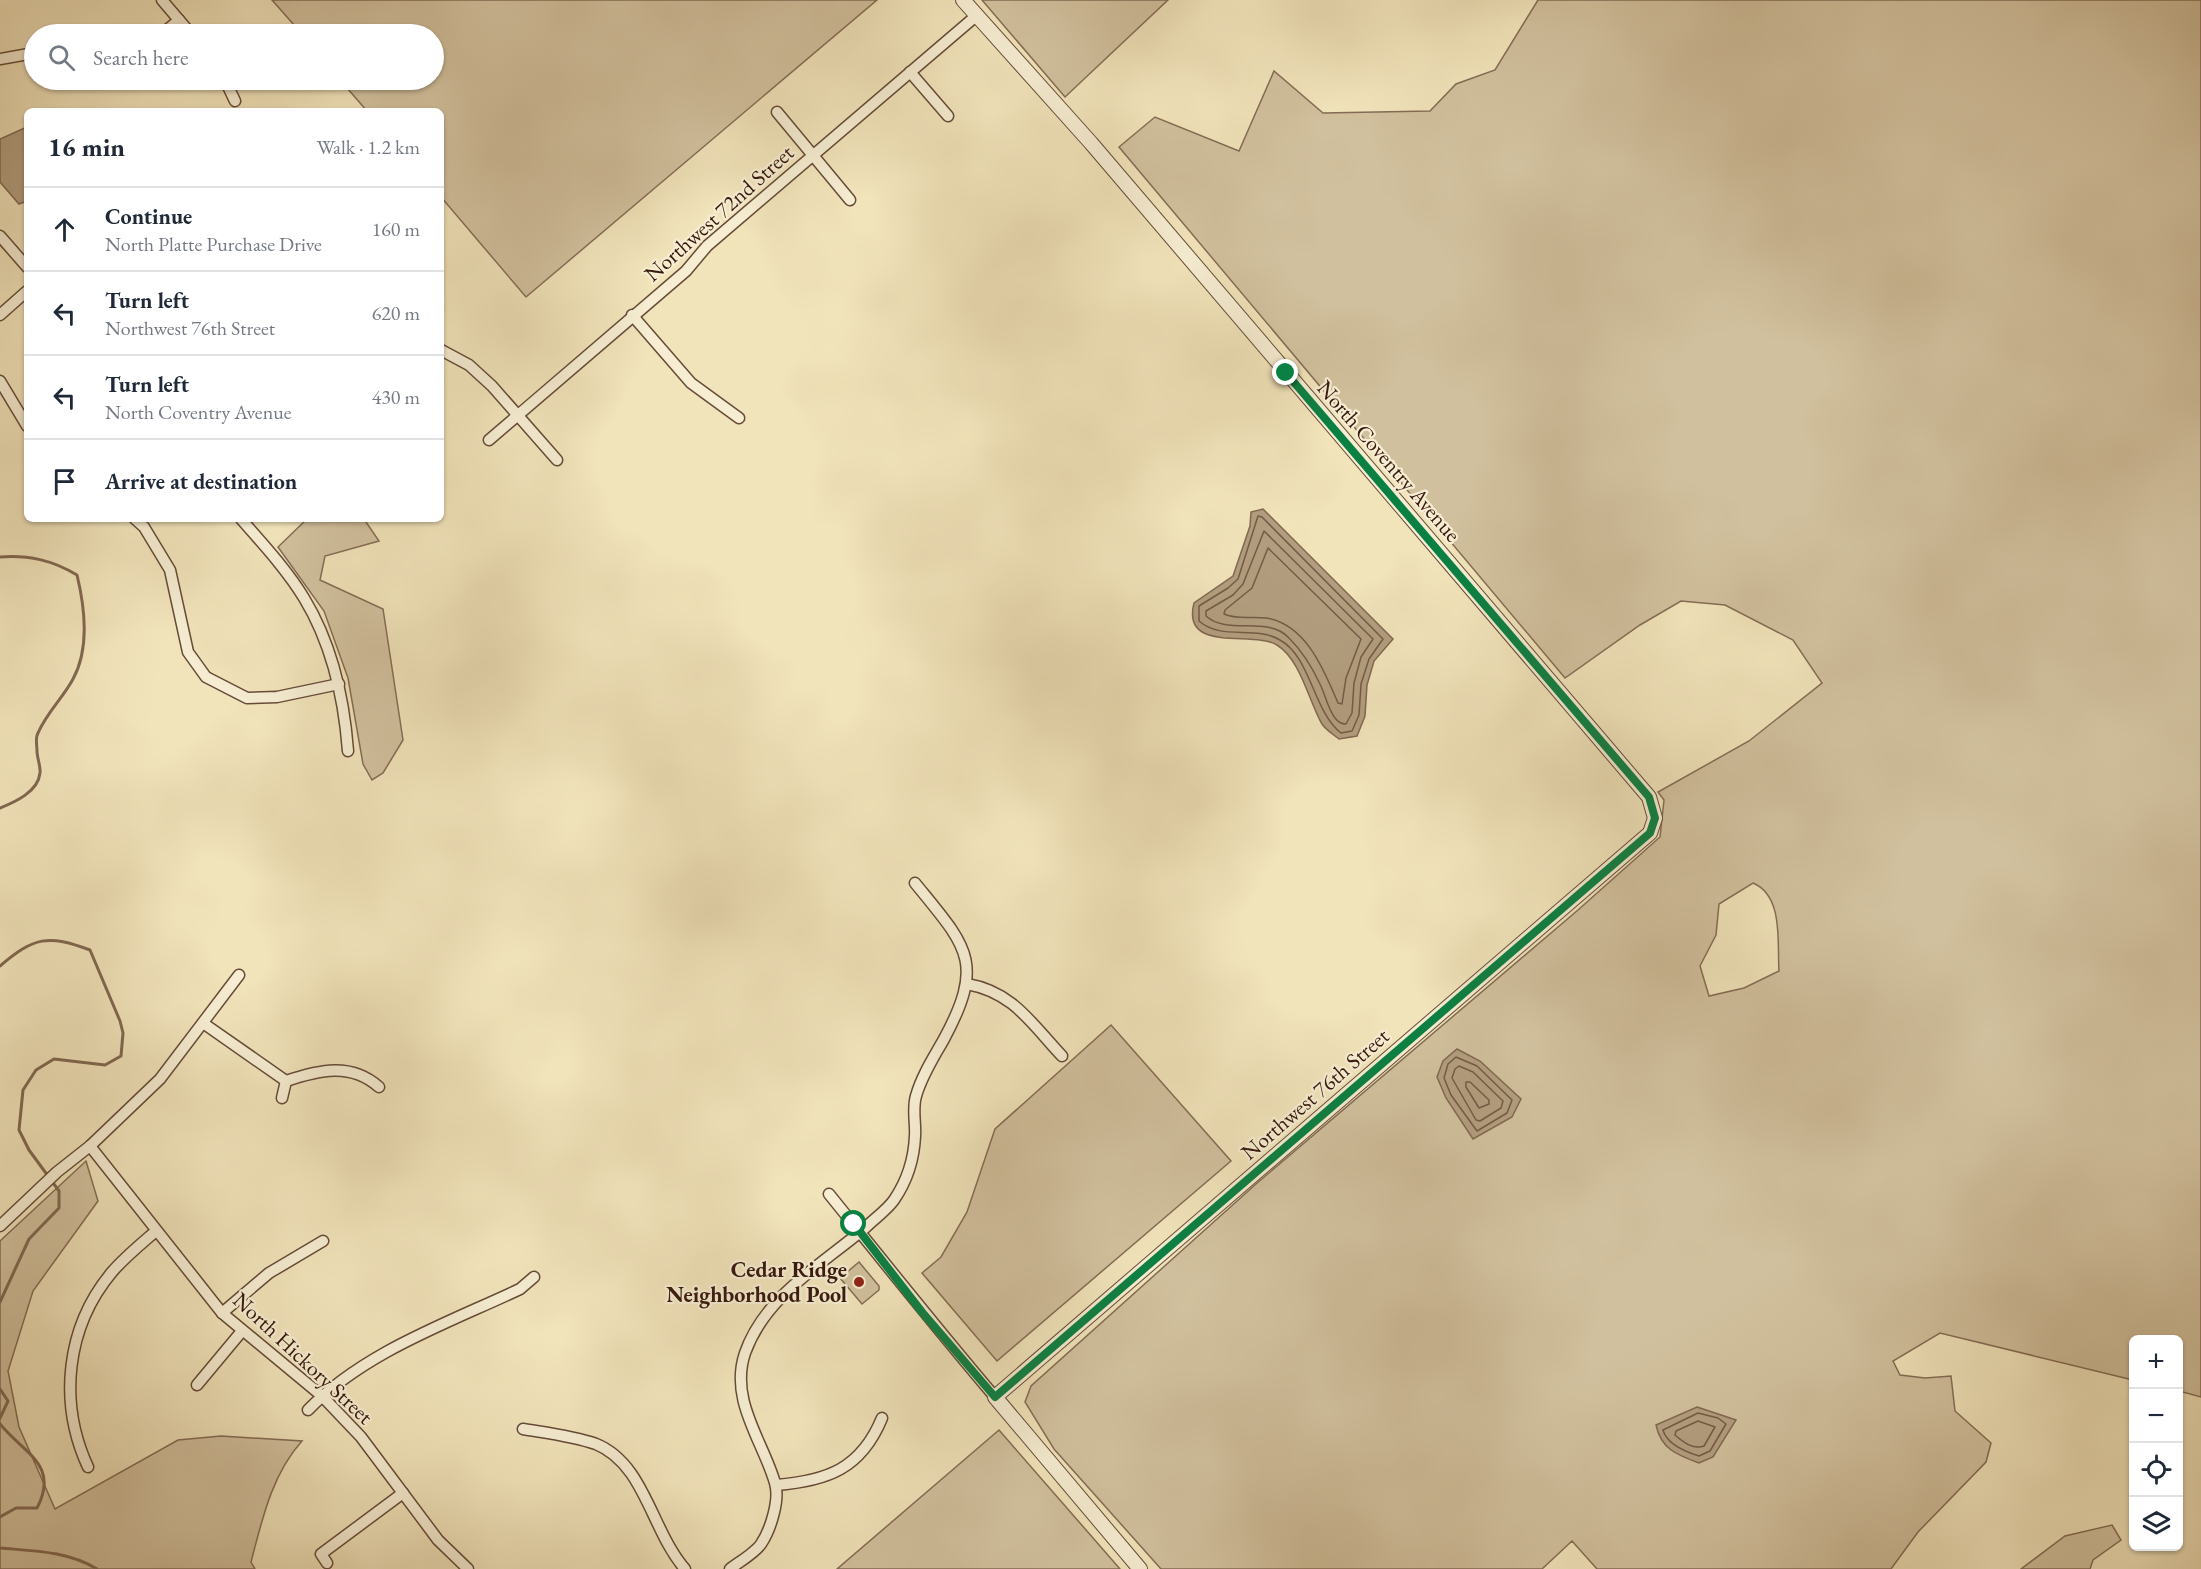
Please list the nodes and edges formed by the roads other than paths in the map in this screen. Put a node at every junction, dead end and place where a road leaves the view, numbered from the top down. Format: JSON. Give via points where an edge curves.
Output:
{"nodes":[{"id":1,"x":162,"y":0,"type":"edge"},
{"id":2,"x":963,"y":0,"type":"edge"},
{"id":3,"x":976,"y":16,"type":"junction"},
{"id":4,"x":179,"y":20,"type":"junction"},
{"id":5,"x":174,"y":24,"type":"edge"},
{"id":6,"x":182,"y":24,"type":"edge"},
{"id":7,"x":24,"y":55,"type":"edge"},
{"id":8,"x":0,"y":59,"type":"edge"},
{"id":9,"x":910,"y":72,"type":"junction"},
{"id":10,"x":230,"y":90,"type":"edge"},
{"id":11,"x":235,"y":101,"type":"dead end"},
{"id":12,"x":777,"y":112,"type":"dead end"},
{"id":13,"x":948,"y":116,"type":"dead end"},
{"id":14,"x":813,"y":156,"type":"junction"},
{"id":15,"x":850,"y":200,"type":"dead end"},
{"id":16,"x":0,"y":236,"type":"edge"},
{"id":17,"x":24,"y":264,"type":"edge"},
{"id":18,"x":24,"y":294,"type":"edge"},
{"id":19,"x":0,"y":315,"type":"edge"},
{"id":20,"x":632,"y":315,"type":"junction"},
{"id":21,"x":444,"y":352,"type":"edge"},
{"id":22,"x":0,"y":381,"type":"edge"},
{"id":23,"x":518,"y":415,"type":"junction"},
{"id":24,"x":740,"y":418,"type":"dead end"},
{"id":25,"x":24,"y":421,"type":"edge"},
{"id":26,"x":489,"y":440,"type":"dead end"},
{"id":27,"x":557,"y":460,"type":"dead end"},
{"id":28,"x":138,"y":522,"type":"edge"},
{"id":29,"x":243,"y":522,"type":"edge"},
{"id":30,"x":339,"y":684,"type":"junction"},
{"id":31,"x":348,"y":751,"type":"dead end"},
{"id":32,"x":1655,"y":818,"type":"joint"},
{"id":33,"x":915,"y":883,"type":"dead end"},
{"id":34,"x":239,"y":975,"type":"dead end"},
{"id":35,"x":967,"y":984,"type":"junction"},
{"id":36,"x":203,"y":1023,"type":"junction"},
{"id":37,"x":1062,"y":1056,"type":"dead end"},
{"id":38,"x":286,"y":1081,"type":"junction"},
{"id":39,"x":379,"y":1087,"type":"dead end"},
{"id":40,"x":282,"y":1098,"type":"dead end"},
{"id":41,"x":90,"y":1146,"type":"junction"},
{"id":42,"x":829,"y":1194,"type":"dead end"},
{"id":43,"x":0,"y":1226,"type":"edge"},
{"id":44,"x":156,"y":1231,"type":"junction"},
{"id":45,"x":861,"y":1231,"type":"junction"},
{"id":46,"x":323,"y":1242,"type":"dead end"},
{"id":47,"x":534,"y":1277,"type":"dead end"},
{"id":48,"x":222,"y":1313,"type":"junction"},
{"id":49,"x":242,"y":1331,"type":"junction"},
{"id":50,"x":197,"y":1385,"type":"dead end"},
{"id":51,"x":322,"y":1396,"type":"junction"},
{"id":52,"x":995,"y":1397,"type":"junction"},
{"id":53,"x":308,"y":1410,"type":"dead end"},
{"id":54,"x":882,"y":1418,"type":"dead end"},
{"id":55,"x":523,"y":1429,"type":"dead end"},
{"id":56,"x":88,"y":1467,"type":"dead end"},
{"id":57,"x":776,"y":1485,"type":"junction"},
{"id":58,"x":403,"y":1493,"type":"junction"},
{"id":59,"x":327,"y":1563,"type":"dead end"},
{"id":60,"x":468,"y":1569,"type":"edge"},
{"id":61,"x":685,"y":1569,"type":"edge"},
{"id":62,"x":730,"y":1569,"type":"edge"},
{"id":63,"x":1140,"y":1569,"type":"edge"}],
"edges":[{"from":1,"to":4,"type":"street"},
{"from":2,"to":3,"type":"street","name":"North Coventry Avenue"},
{"from":3,"to":9,"type":"street","name":"Northwest 72nd Street"},
{"from":3,"to":32,"type":"street","name":"North Coventry Avenue","via":[[1091,143],[1570,703],[1649,797]]},
{"from":4,"to":5,"type":"street"},
{"from":4,"to":6,"type":"street"},
{"from":7,"to":8,"type":"street"},
{"from":9,"to":13,"type":"street"},
{"from":9,"to":14,"type":"street","name":"Northwest 72nd Street"},
{"from":10,"to":11,"type":"street"},
{"from":12,"to":14,"type":"street"},
{"from":14,"to":15,"type":"street"},
{"from":14,"to":20,"type":"street","name":"Northwest 72nd Street"},
{"from":16,"to":17,"type":"street"},
{"from":18,"to":19,"type":"street"},
{"from":20,"to":23,"type":"street","name":"Northwest 72nd Street"},
{"from":20,"to":24,"type":"street","via":[[691,383]]},
{"from":21,"to":23,"type":"street","via":[[469,365]]},
{"from":22,"to":25,"type":"street"},
{"from":23,"to":26,"type":"street","name":"Northwest 72nd Street"},
{"from":23,"to":27,"type":"street"},
{"from":28,"to":30,"type":"street","via":[[170,570],[188,652],[206,677],[247,698],[277,697]]},
{"from":29,"to":30,"type":"street","via":[[304,598]]},
{"from":30,"to":31,"type":"street"},
{"from":32,"to":52,"type":"street","name":"Northwest 76th Street","via":[[1650,833]]},
{"from":33,"to":35,"type":"street","via":[[961,944]]},
{"from":34,"to":36,"type":"street"},
{"from":35,"to":37,"type":"street","via":[[1006,996]]},
{"from":35,"to":45,"type":"street","via":[[961,1006],[916,1098],[910,1170],[894,1201]]},
{"from":36,"to":38,"type":"street"},
{"from":36,"to":41,"type":"street","via":[[160,1079]]},
{"from":38,"to":39,"type":"street","via":[[337,1069],[360,1074]]},
{"from":38,"to":40,"type":"street"},
{"from":41,"to":43,"type":"street"},
{"from":41,"to":44,"type":"street","name":"North Hickory Street"},
{"from":42,"to":45,"type":"street"},
{"from":44,"to":48,"type":"street","name":"North Hickory Street"},
{"from":44,"to":56,"type":"street","via":[[126,1257],[99,1289],[75,1341],[70,1402]]},
{"from":45,"to":52,"type":"street","via":[[922,1312]]},
{"from":45,"to":57,"type":"street","via":[[776,1300],[755,1328],[744,1356],[741,1380],[748,1414]]},
{"from":46,"to":48,"type":"street","via":[[269,1273]]},
{"from":47,"to":51,"type":"street","via":[[520,1289],[386,1353]]},
{"from":48,"to":49,"type":"street","name":"North Hickory Street"},
{"from":49,"to":50,"type":"street"},
{"from":49,"to":51,"type":"street","name":"North Hickory Street"},
{"from":51,"to":53,"type":"street"},
{"from":51,"to":58,"type":"street","name":"North Hickory Street","via":[[361,1437]]},
{"from":52,"to":63,"type":"street"},
{"from":54,"to":57,"type":"street","via":[[864,1450],[847,1467],[818,1479]]},
{"from":55,"to":61,"type":"street","via":[[579,1439],[615,1456],[635,1478],[666,1545]]},
{"from":57,"to":62,"type":"street","via":[[774,1510],[761,1545]]},
{"from":58,"to":59,"type":"street","via":[[321,1554]]},
{"from":58,"to":60,"type":"street","name":"North Hickory Street","via":[[438,1540]]}]}
